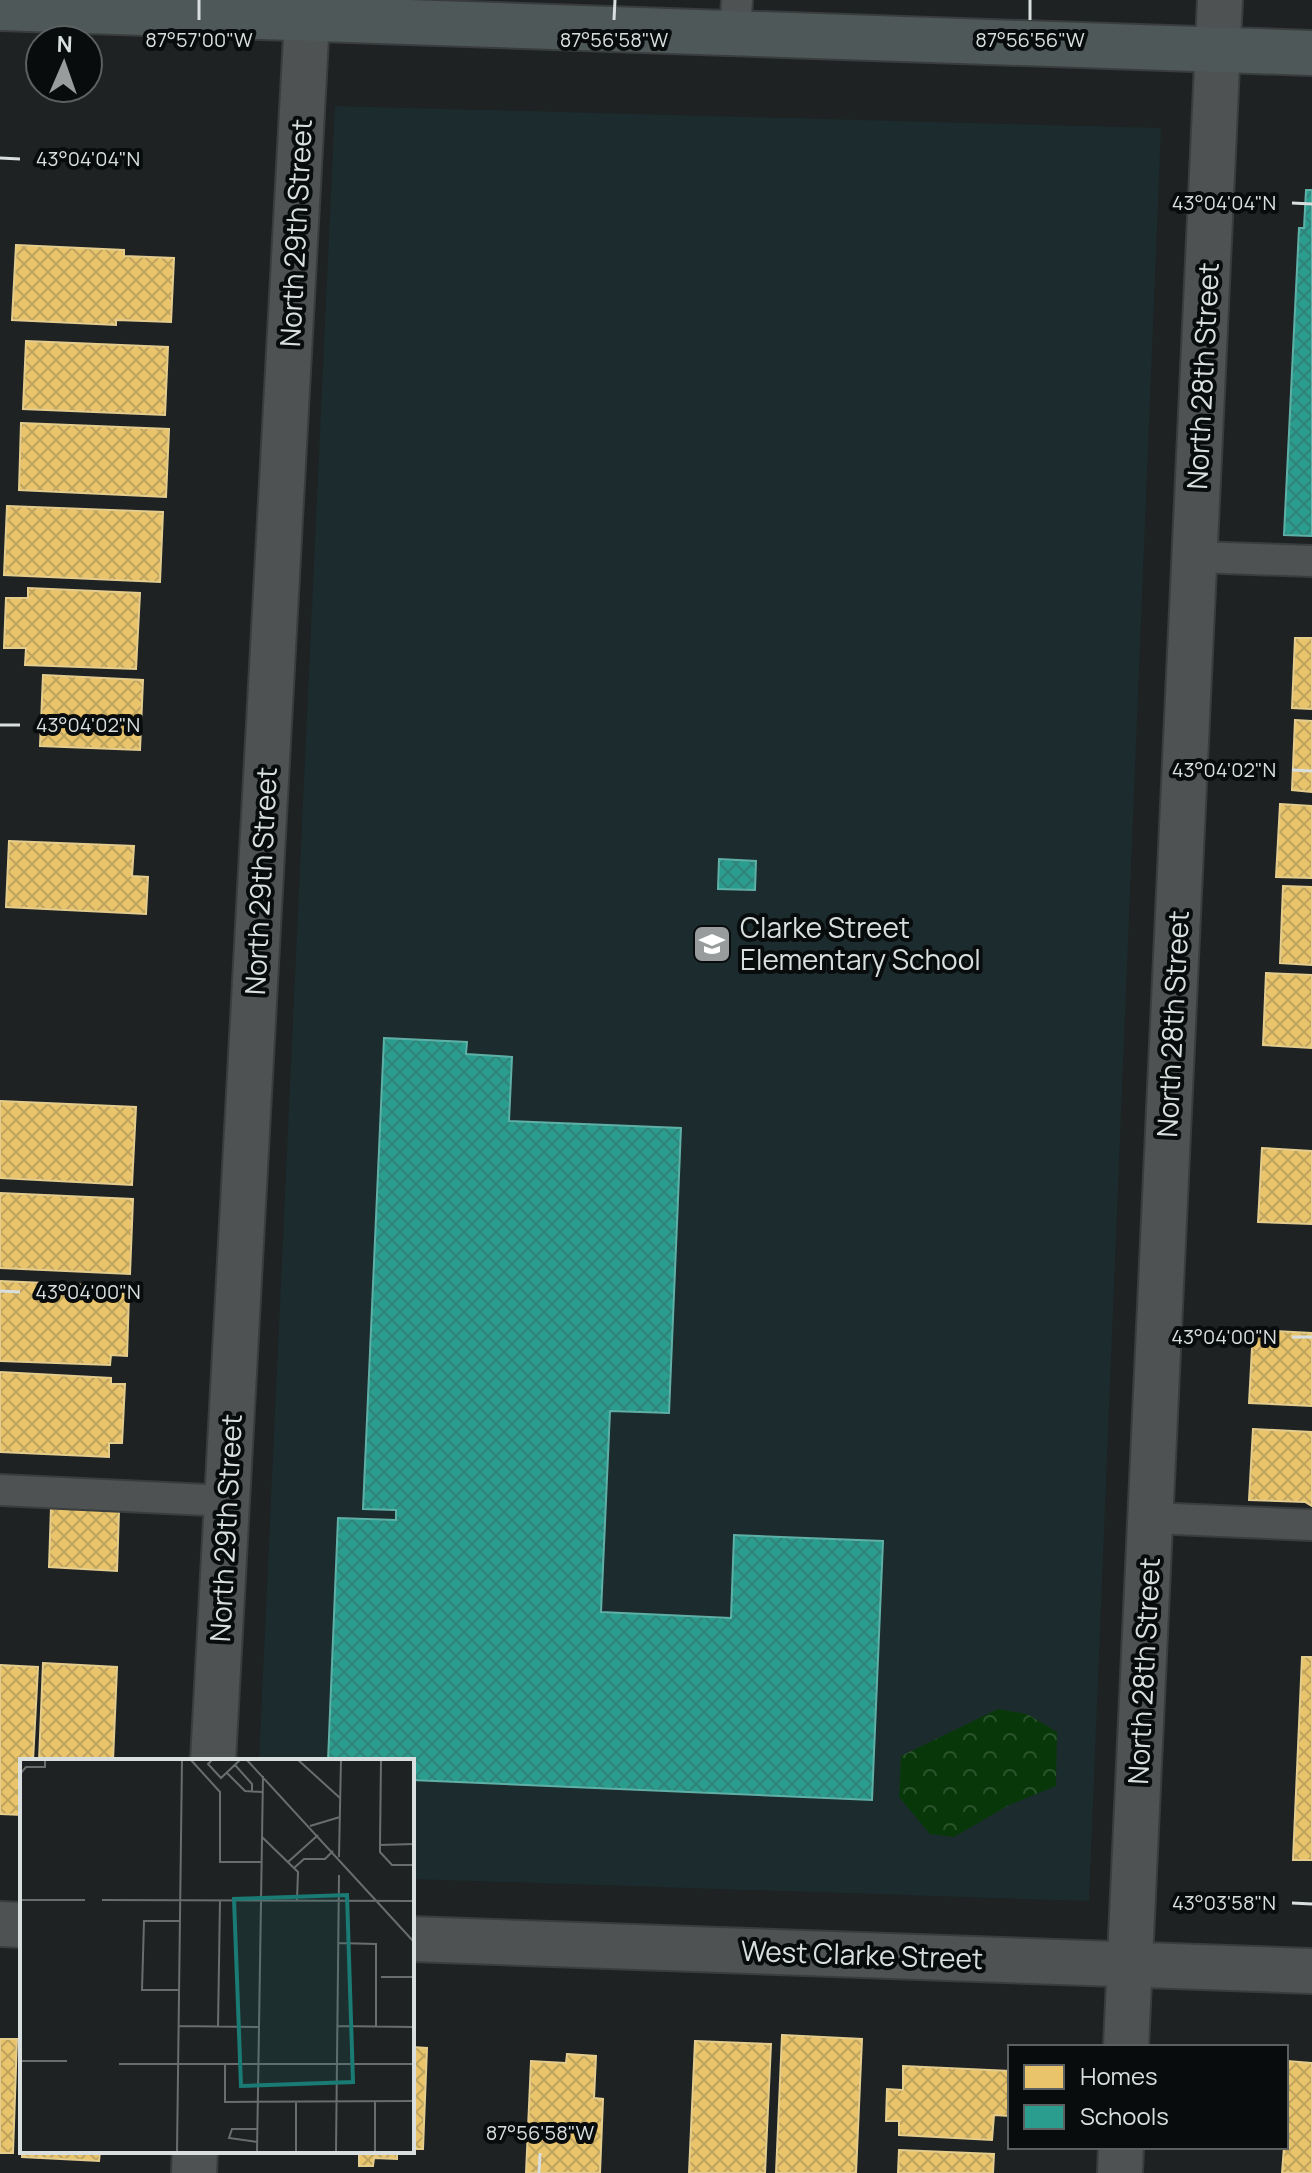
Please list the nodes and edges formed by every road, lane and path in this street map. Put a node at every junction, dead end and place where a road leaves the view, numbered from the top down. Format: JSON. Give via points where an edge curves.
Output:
{"nodes":[{"id":1,"x":1220,"y":0,"type":"edge"},
{"id":2,"x":0,"y":8,"type":"edge"},
{"id":3,"x":308,"y":9,"type":"edge"},
{"id":4,"x":736,"y":16,"type":"edge"},
{"id":5,"x":1218,"y":48,"type":"junction"},
{"id":6,"x":1312,"y":53,"type":"edge"},
{"id":7,"x":1195,"y":557,"type":"junction"},
{"id":8,"x":1312,"y":561,"type":"edge"},
{"id":9,"x":0,"y":1490,"type":"edge"},
{"id":10,"x":228,"y":1501,"type":"junction"},
{"id":11,"x":1151,"y":1518,"type":"junction"},
{"id":12,"x":1312,"y":1525,"type":"edge"},
{"id":13,"x":213,"y":1759,"type":"edge"},
{"id":14,"x":0,"y":1924,"type":"edge"},
{"id":15,"x":20,"y":1925,"type":"edge"},
{"id":16,"x":414,"y":1939,"type":"edge"},
{"id":17,"x":1130,"y":1964,"type":"junction"},
{"id":18,"x":1312,"y":1971,"type":"edge"},
{"id":19,"x":1126,"y":2045,"type":"edge"},
{"id":20,"x":1121,"y":2149,"type":"edge"},
{"id":21,"x":195,"y":2153,"type":"edge"},
{"id":22,"x":194,"y":2173,"type":"edge"},
{"id":23,"x":1120,"y":2173,"type":"edge"}],
"edges":[{"from":1,"to":5,"type":"street","name":"North 28th Street"},
{"from":2,"to":3,"type":"street"},
{"from":3,"to":4,"type":"street"},
{"from":3,"to":10,"type":"street","name":"North 29th Street"},
{"from":4,"to":5,"type":"street"},
{"from":5,"to":6,"type":"street"},
{"from":5,"to":7,"type":"street","name":"North 28th Street"},
{"from":7,"to":8,"type":"lane"},
{"from":7,"to":11,"type":"street","name":"North 28th Street"},
{"from":9,"to":10,"type":"lane"},
{"from":10,"to":13,"type":"street","name":"North 29th Street"},
{"from":11,"to":12,"type":"lane"},
{"from":11,"to":17,"type":"street","name":"North 28th Street"},
{"from":14,"to":15,"type":"street"},
{"from":16,"to":17,"type":"street","name":"West Clarke Street"},
{"from":17,"to":18,"type":"street","name":"West Clarke Street"},
{"from":17,"to":19,"type":"street","name":"North 28th Street"},
{"from":20,"to":23,"type":"street"},
{"from":21,"to":22,"type":"street"}]}
